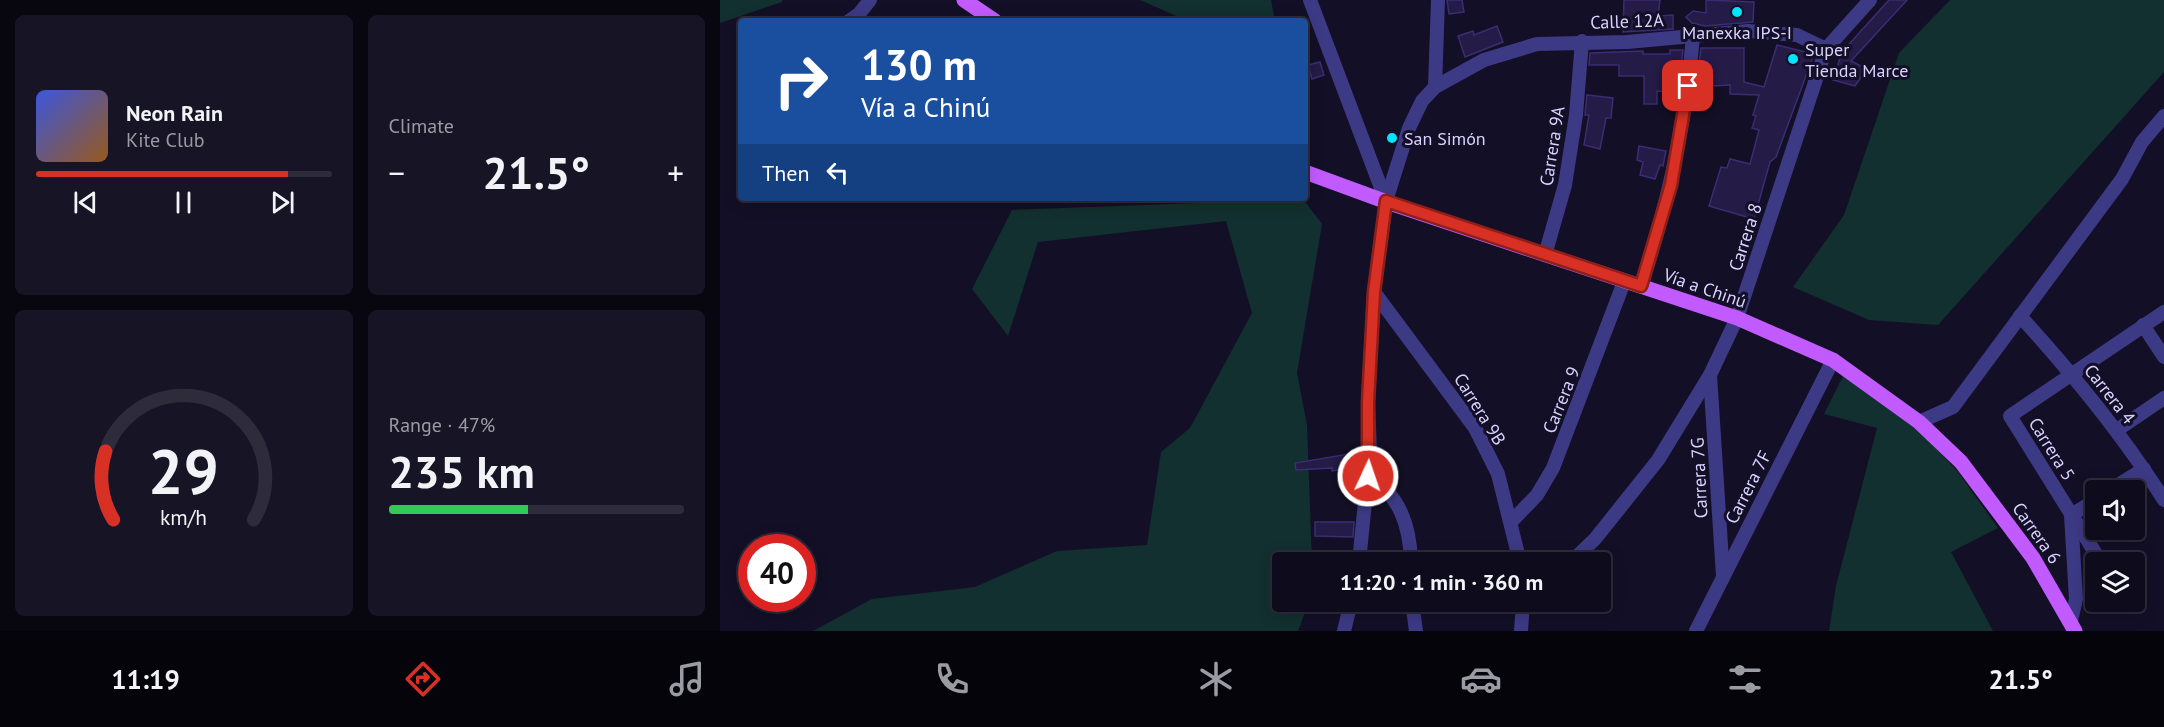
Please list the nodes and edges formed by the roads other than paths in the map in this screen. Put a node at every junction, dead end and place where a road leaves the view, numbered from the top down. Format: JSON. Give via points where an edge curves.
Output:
{"nodes":[{"id":1,"x":870,"y":0,"type":"edge"},
{"id":2,"x":964,"y":0,"type":"edge"},
{"id":3,"x":1310,"y":0,"type":"edge"},
{"id":4,"x":1438,"y":0,"type":"edge"},
{"id":5,"x":1870,"y":0,"type":"edge"},
{"id":6,"x":854,"y":18,"type":"edge"},
{"id":7,"x":991,"y":18,"type":"edge"},
{"id":8,"x":1693,"y":36,"type":"junction"},
{"id":9,"x":1582,"y":41,"type":"junction"},
{"id":10,"x":1826,"y":49,"type":"junction"},
{"id":11,"x":1435,"y":87,"type":"junction"},
{"id":12,"x":2164,"y":116,"type":"edge"},
{"id":13,"x":1308,"y":173,"type":"edge"},
{"id":14,"x":1386,"y":201,"type":"junction"},
{"id":15,"x":1545,"y":255,"type":"junction"},
{"id":16,"x":1624,"y":282,"type":"junction"},
{"id":17,"x":1641,"y":286,"type":"junction"},
{"id":18,"x":1374,"y":292,"type":"junction"},
{"id":19,"x":2164,"y":312,"type":"edge"},
{"id":20,"x":2020,"y":316,"type":"junction"},
{"id":21,"x":1737,"y":318,"type":"junction"},
{"id":22,"x":2143,"y":325,"type":"junction"},
{"id":23,"x":2164,"y":357,"type":"edge"},
{"id":24,"x":1833,"y":360,"type":"junction"},
{"id":25,"x":2073,"y":374,"type":"junction"},
{"id":26,"x":1710,"y":375,"type":"junction"},
{"id":27,"x":2164,"y":398,"type":"edge"},
{"id":28,"x":1919,"y":422,"type":"junction"},
{"id":29,"x":2117,"y":430,"type":"junction"},
{"id":30,"x":1961,"y":462,"type":"joint"},
{"id":31,"x":2144,"y":469,"type":"junction"},
{"id":32,"x":1368,"y":476,"type":"junction"},
{"id":33,"x":2126,"y":480,"type":"edge"},
{"id":34,"x":2164,"y":500,"type":"edge"},
{"id":35,"x":2085,"y":507,"type":"edge"},
{"id":36,"x":2072,"y":515,"type":"junction"},
{"id":37,"x":1512,"y":521,"type":"junction"},
{"id":38,"x":1360,"y":552,"type":"edge"},
{"id":39,"x":1411,"y":552,"type":"edge"},
{"id":40,"x":1518,"y":552,"type":"edge"},
{"id":41,"x":1581,"y":552,"type":"edge"},
{"id":42,"x":2095,"y":552,"type":"edge"},
{"id":43,"x":1723,"y":578,"type":"junction"},
{"id":44,"x":1349,"y":612,"type":"edge"},
{"id":45,"x":1410,"y":612,"type":"edge"},
{"id":46,"x":1413,"y":612,"type":"edge"},
{"id":47,"x":1524,"y":612,"type":"edge"},
{"id":48,"x":2073,"y":626,"type":"edge"},
{"id":49,"x":1344,"y":631,"type":"edge"},
{"id":50,"x":1403,"y":631,"type":"edge"},
{"id":51,"x":1416,"y":631,"type":"edge"},
{"id":52,"x":1521,"y":631,"type":"edge"},
{"id":53,"x":1696,"y":631,"type":"edge"}],
"edges":[{"from":1,"to":6,"type":"street"},
{"from":2,"to":7,"type":"main road"},
{"from":3,"to":14,"type":"street"},
{"from":4,"to":11,"type":"street"},
{"from":5,"to":10,"type":"street","name":"Carrera 8"},
{"from":8,"to":9,"type":"street","name":"Calle 12A","via":[[1627,42]]},
{"from":8,"to":10,"type":"street","name":"Calle 12A","via":[[1772,32],[1797,35]]},
{"from":8,"to":17,"type":"street","via":[[1671,185]]},
{"from":9,"to":11,"type":"street","name":"Calle 12A","via":[[1509,50]]},
{"from":9,"to":15,"type":"street","name":"Carrera 9A","via":[[1565,185]]},
{"from":10,"to":21,"type":"street","name":"Carrera 8"},
{"from":11,"to":14,"type":"street","via":[[1414,115]]},
{"from":12,"to":20,"type":"street"},
{"from":13,"to":14,"type":"main road","name":"Vía a Chinú"},
{"from":14,"to":15,"type":"main road","name":"Vía a Chinú"},
{"from":14,"to":18,"type":"street"},
{"from":15,"to":16,"type":"main road","name":"Vía a Chinú"},
{"from":16,"to":17,"type":"main road","name":"Vía a Chinú"},
{"from":16,"to":37,"type":"street","name":"Carrera 9","via":[[1553,468],[1537,495]]},
{"from":17,"to":21,"type":"main road","name":"Vía a Chinú"},
{"from":18,"to":32,"type":"street"},
{"from":18,"to":37,"type":"street","name":"Carrera 9B","via":[[1475,428],[1498,474]]},
{"from":19,"to":22,"type":"street"},
{"from":20,"to":25,"type":"street","name":"Carrera 4"},
{"from":20,"to":28,"type":"street","via":[[1953,407]]},
{"from":21,"to":24,"type":"main road","name":"Vía a Chinú"},
{"from":21,"to":26,"type":"street","name":"Carrera 8"},
{"from":22,"to":23,"type":"street"},
{"from":22,"to":25,"type":"street"},
{"from":24,"to":28,"type":"main road","name":"Vía a Chinú"},
{"from":24,"to":43,"type":"street","name":"Carrera 7F"},
{"from":25,"to":29,"type":"street","name":"Carrera 4"},
{"from":25,"to":36,"type":"street","name":"Carrera 5","via":[[2010,416]]},
{"from":26,"to":41,"type":"street","name":"Carrera 8","via":[[1658,460]]},
{"from":26,"to":43,"type":"street","name":"Carrera 7G"},
{"from":27,"to":29,"type":"street"},
{"from":28,"to":30,"type":"main road","name":"Vía a Chinú"},
{"from":29,"to":31,"type":"street","name":"Carrera 4"},
{"from":30,"to":48,"type":"main road","name":"Carrera 6","via":[[2033,558]]},
{"from":31,"to":33,"type":"street"},
{"from":31,"to":34,"type":"street","name":"Carrera 4"},
{"from":32,"to":38,"type":"street"},
{"from":32,"to":39,"type":"street","via":[[1386,486],[1400,509]]},
{"from":35,"to":36,"type":"street"},
{"from":36,"to":42,"type":"street","name":"Carrera 5"},
{"from":36,"to":48,"type":"street","via":[[2076,599]]},
{"from":37,"to":40,"type":"street","name":"Carrera 9B"},
{"from":43,"to":53,"type":"street","name":"Carrera 7F"},
{"from":44,"to":49,"type":"street"},
{"from":45,"to":50,"type":"street"},
{"from":46,"to":51,"type":"street"},
{"from":47,"to":52,"type":"street"}]}
